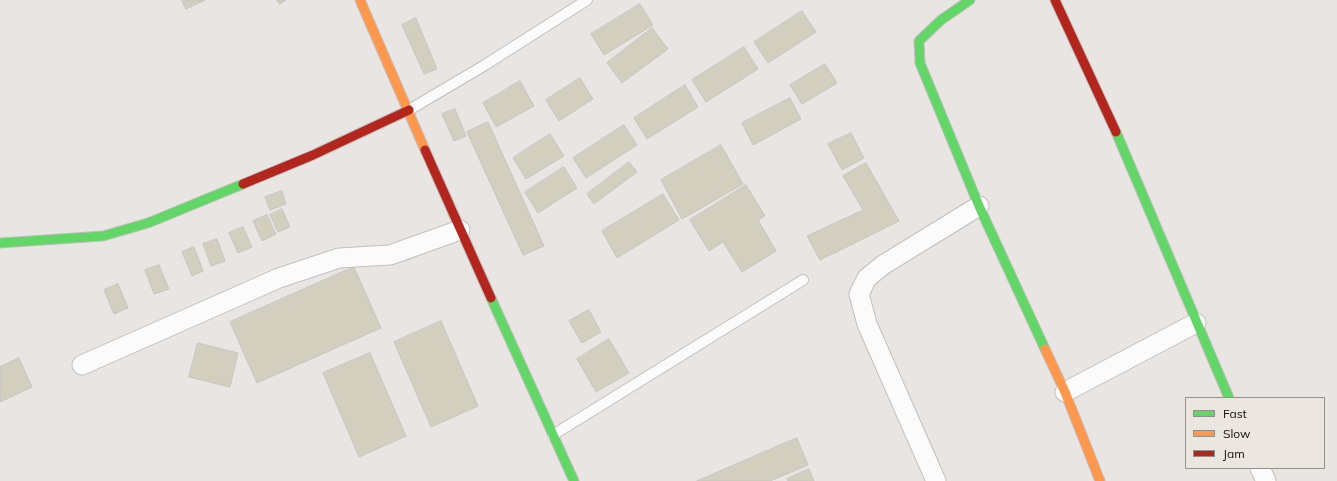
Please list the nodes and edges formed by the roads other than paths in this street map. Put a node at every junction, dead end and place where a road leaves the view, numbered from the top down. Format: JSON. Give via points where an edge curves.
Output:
{"nodes":[{"id":1,"x":360,"y":0,"type":"edge"},
{"id":2,"x":587,"y":0,"type":"edge"},
{"id":3,"x":970,"y":0,"type":"edge"},
{"id":4,"x":1055,"y":0,"type":"edge"},
{"id":5,"x":409,"y":110,"type":"junction"},
{"id":6,"x":979,"y":206,"type":"junction"},
{"id":7,"x":460,"y":230,"type":"junction"},
{"id":8,"x":0,"y":243,"type":"edge"},
{"id":9,"x":803,"y":280,"type":"dead end"},
{"id":10,"x":1196,"y":322,"type":"junction"},
{"id":11,"x":82,"y":365,"type":"dead end"},
{"id":12,"x":1065,"y":392,"type":"junction"},
{"id":13,"x":1229,"y":397,"type":"edge"},
{"id":14,"x":553,"y":435,"type":"junction"},
{"id":15,"x":1260,"y":469,"type":"edge"},
{"id":16,"x":574,"y":481,"type":"edge"},
{"id":17,"x":936,"y":481,"type":"edge"},
{"id":18,"x":1100,"y":481,"type":"edge"},
{"id":19,"x":1266,"y":481,"type":"edge"}],
"edges":[{"from":1,"to":5,"type":"street"},
{"from":2,"to":5,"type":"lane","via":[[486,65]]},
{"from":3,"to":6,"type":"street","via":[[926,33],[919,40],[918,50],[920,63]]},
{"from":4,"to":10,"type":"street","via":[[1100,94]]},
{"from":5,"to":7,"type":"street"},
{"from":5,"to":8,"type":"street","via":[[313,155],[148,223],[103,236]]},
{"from":6,"to":12,"type":"street"},
{"from":6,"to":17,"type":"street","via":[[883,265],[867,278],[859,294],[867,324]]},
{"from":7,"to":11,"type":"street","via":[[390,255],[338,258],[300,270]]},
{"from":7,"to":14,"type":"street"},
{"from":9,"to":14,"type":"lane"},
{"from":10,"to":12,"type":"street"},
{"from":10,"to":13,"type":"street"},
{"from":12,"to":18,"type":"street"},
{"from":14,"to":16,"type":"street"},
{"from":15,"to":19,"type":"street"}]}
